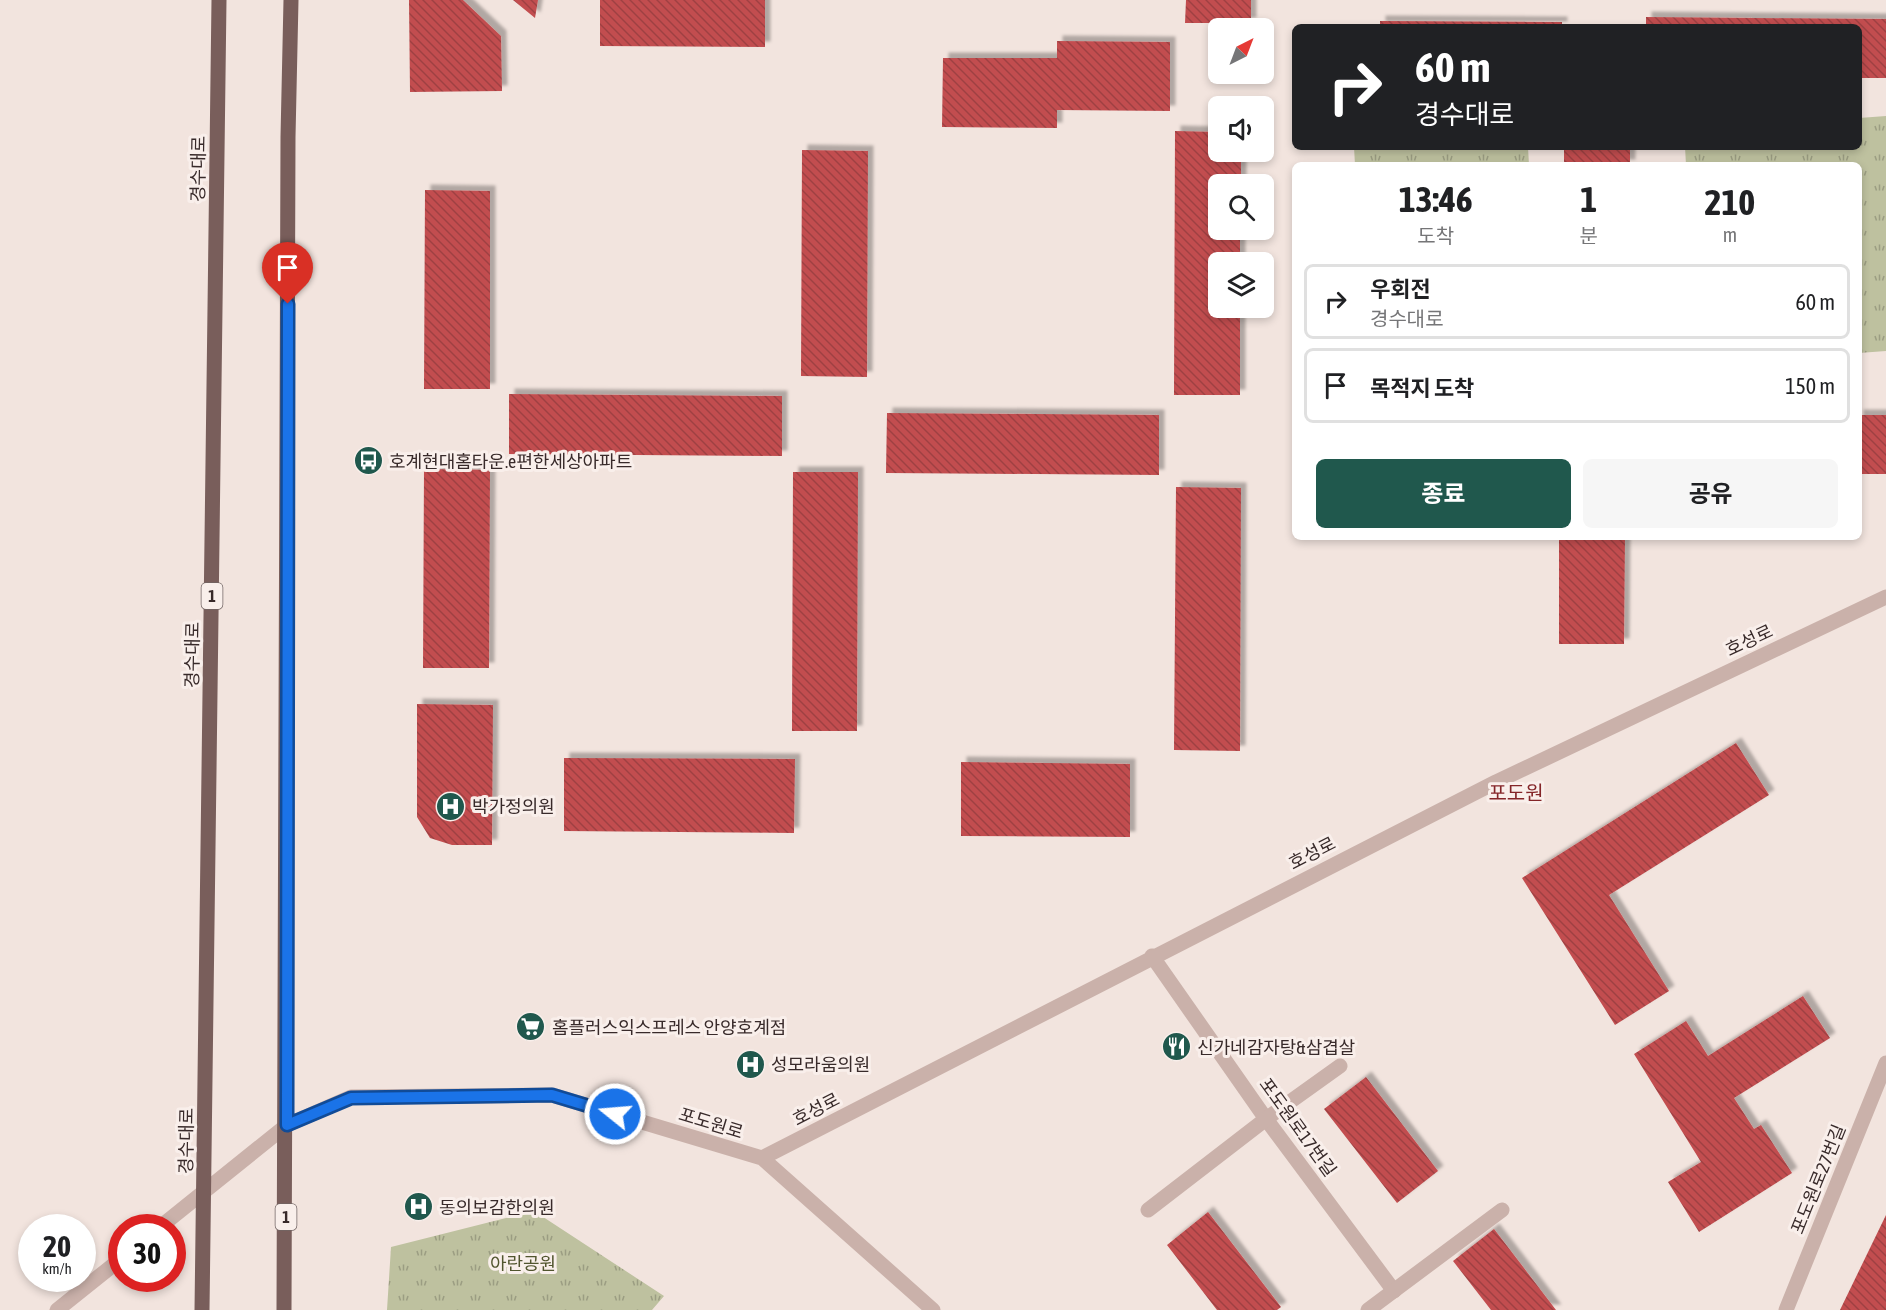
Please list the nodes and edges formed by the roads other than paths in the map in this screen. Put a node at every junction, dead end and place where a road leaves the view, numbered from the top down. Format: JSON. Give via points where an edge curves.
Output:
{"nodes":[{"id":1,"x":219,"y":0,"type":"edge"},
{"id":2,"x":291,"y":0,"type":"edge"},
{"id":3,"x":1886,"y":597,"type":"edge"},
{"id":4,"x":1152,"y":956,"type":"junction"},
{"id":5,"x":1886,"y":1063,"type":"edge"},
{"id":6,"x":1340,"y":1066,"type":"dead end"},
{"id":7,"x":1266,"y":1119,"type":"junction"},
{"id":8,"x":287,"y":1125,"type":"junction"},
{"id":9,"x":762,"y":1158,"type":"junction"},
{"id":10,"x":205,"y":1191,"type":"junction"},
{"id":11,"x":1148,"y":1210,"type":"dead end"},
{"id":12,"x":1502,"y":1210,"type":"dead end"},
{"id":13,"x":176,"y":1214,"type":"edge"},
{"id":14,"x":108,"y":1269,"type":"edge"},
{"id":15,"x":1394,"y":1290,"type":"junction"},
{"id":16,"x":57,"y":1310,"type":"edge"},
{"id":17,"x":202,"y":1310,"type":"edge"},
{"id":18,"x":284,"y":1310,"type":"edge"},
{"id":19,"x":933,"y":1310,"type":"edge"},
{"id":20,"x":1368,"y":1310,"type":"edge"},
{"id":21,"x":1786,"y":1310,"type":"edge"}],
"edges":[{"from":1,"to":10,"type":"main road","name":"경수대로","number":"1"},
{"from":2,"to":8,"type":"main road","number":"1"},
{"from":3,"to":4,"type":"street","name":"호성로","via":[[1496,782]]},
{"from":4,"to":7,"type":"street","name":"포도원로17번길"},
{"from":4,"to":9,"type":"street","name":"호성로"},
{"from":5,"to":21,"type":"street","name":"포도원로27번길"},
{"from":6,"to":7,"type":"street"},
{"from":7,"to":11,"type":"street"},
{"from":7,"to":15,"type":"street","name":"포도원로17번길"},
{"from":8,"to":9,"type":"street","name":"포도원로","via":[[351,1098],[552,1095]]},
{"from":8,"to":10,"type":"street","name":"포도원로"},
{"from":8,"to":18,"type":"main road","number":"1"},
{"from":9,"to":19,"type":"street","name":"포도원로"},
{"from":10,"to":13,"type":"street","name":"포도원로"},
{"from":10,"to":17,"type":"main road","name":"경수대로","number":"1"},
{"from":12,"to":15,"type":"street"},
{"from":14,"to":16,"type":"street"},
{"from":15,"to":20,"type":"street"}]}
